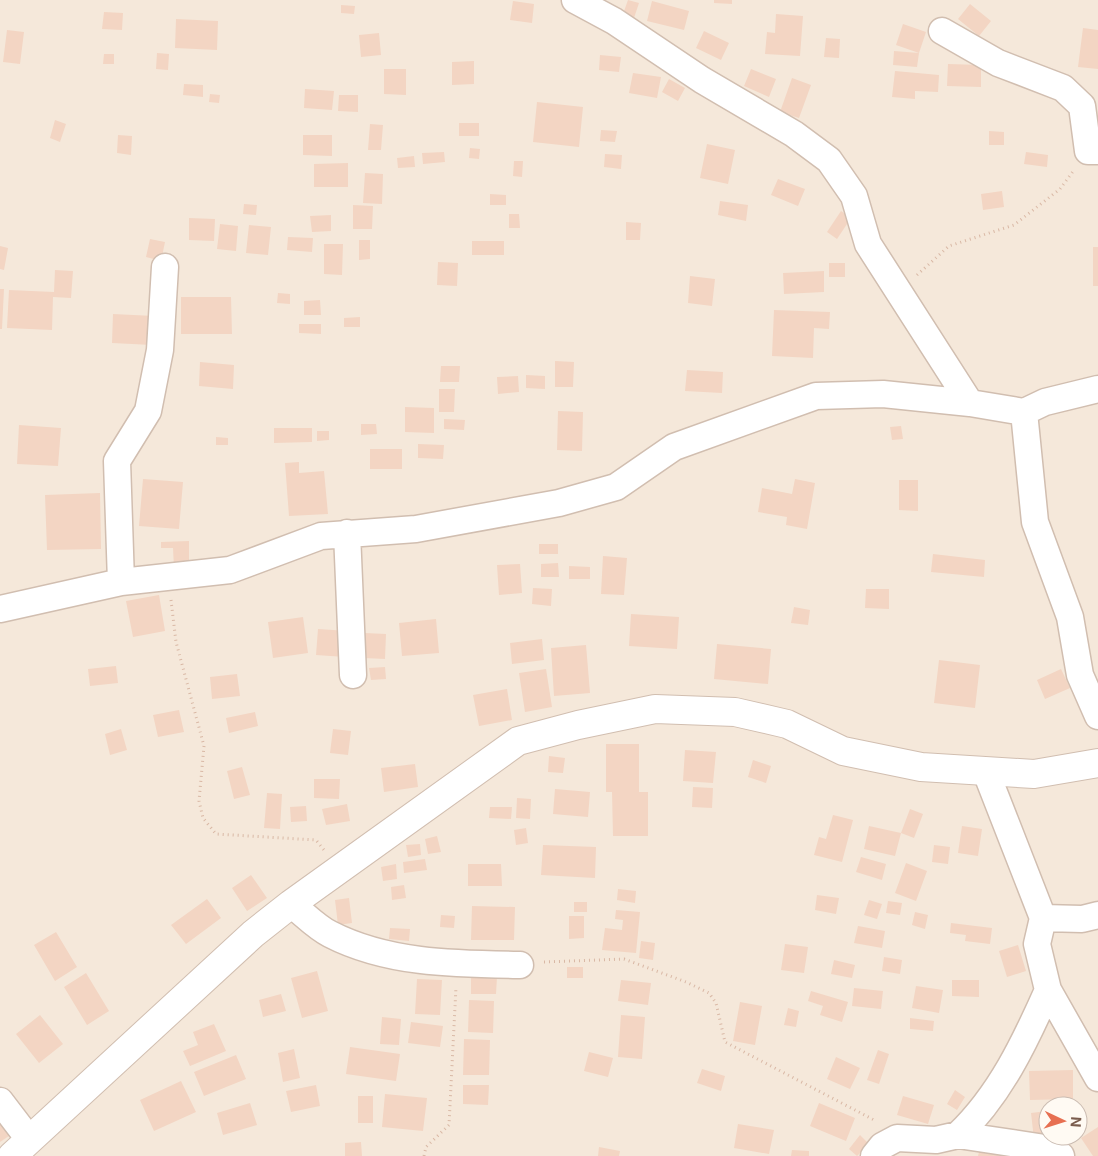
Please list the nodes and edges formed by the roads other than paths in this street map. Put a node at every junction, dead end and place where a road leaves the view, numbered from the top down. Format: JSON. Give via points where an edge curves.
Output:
{"nodes":[{"id":1,"x":575,"y":0,"type":"edge"},
{"id":2,"x":942,"y":31,"type":"dead end"},
{"id":3,"x":1093,"y":151,"type":"edge"},
{"id":4,"x":166,"y":267,"type":"dead end"},
{"id":5,"x":1098,"y":389,"type":"edge"},
{"id":6,"x":970,"y":403,"type":"junction"},
{"id":7,"x":1024,"y":412,"type":"junction"},
{"id":8,"x":347,"y":533,"type":"junction"},
{"id":9,"x":121,"y":582,"type":"junction"},
{"id":10,"x":0,"y":609,"type":"edge"},
{"id":11,"x":353,"y":675,"type":"dead end"},
{"id":12,"x":1098,"y":716,"type":"edge"},
{"id":13,"x":1098,"y":763,"type":"edge"},
{"id":14,"x":986,"y":772,"type":"junction"},
{"id":15,"x":291,"y":904,"type":"junction"},
{"id":16,"x":1098,"y":915,"type":"edge"},
{"id":17,"x":1042,"y":918,"type":"junction"},
{"id":18,"x":520,"y":965,"type":"road end"},
{"id":19,"x":1048,"y":990,"type":"junction"},
{"id":20,"x":1098,"y":1078,"type":"edge"},
{"id":21,"x":0,"y":1100,"type":"edge"},
{"id":22,"x":958,"y":1135,"type":"junction"},
{"id":23,"x":20,"y":1148,"type":"edge"},
{"id":24,"x":874,"y":1156,"type":"edge"},
{"id":25,"x":1061,"y":1156,"type":"edge"}],
"edges":[{"from":1,"to":6,"type":"street","via":[[614,21],[830,160],[854,196],[868,244]]},
{"from":2,"to":3,"type":"street","via":[[998,63],[1063,88],[1082,106]]},
{"from":4,"to":9,"type":"street","via":[[160,350],[148,411],[117,461]]},
{"from":5,"to":7,"type":"street","via":[[1045,402]]},
{"from":6,"to":7,"type":"street"},
{"from":6,"to":8,"type":"street","via":[[883,394],[816,396],[674,447],[616,487],[559,502],[416,529]]},
{"from":7,"to":12,"type":"street","via":[[1035,522],[1070,617],[1080,675]]},
{"from":8,"to":9,"type":"street","via":[[321,536],[230,570]]},
{"from":8,"to":11,"type":"street"},
{"from":9,"to":10,"type":"street"},
{"from":13,"to":14,"type":"street","via":[[1034,774]]},
{"from":14,"to":15,"type":"street","via":[[921,768],[843,751],[787,724],[735,712],[655,709],[578,724],[518,741]]},
{"from":14,"to":17,"type":"street"},
{"from":15,"to":18,"type":"street","via":[[328,934],[363,948],[448,964]]},
{"from":15,"to":23,"type":"street","via":[[253,934]]},
{"from":16,"to":17,"type":"street","via":[[1082,919]]},
{"from":17,"to":19,"type":"street","via":[[1037,944]]},
{"from":19,"to":20,"type":"street"},
{"from":19,"to":22,"type":"street","via":[[1024,1045],[979,1115]]},
{"from":21,"to":23,"type":"street"},
{"from":22,"to":24,"type":"street","via":[[936,1140],[897,1138],[882,1146]]},
{"from":22,"to":25,"type":"street","via":[[1045,1148]]}]}
